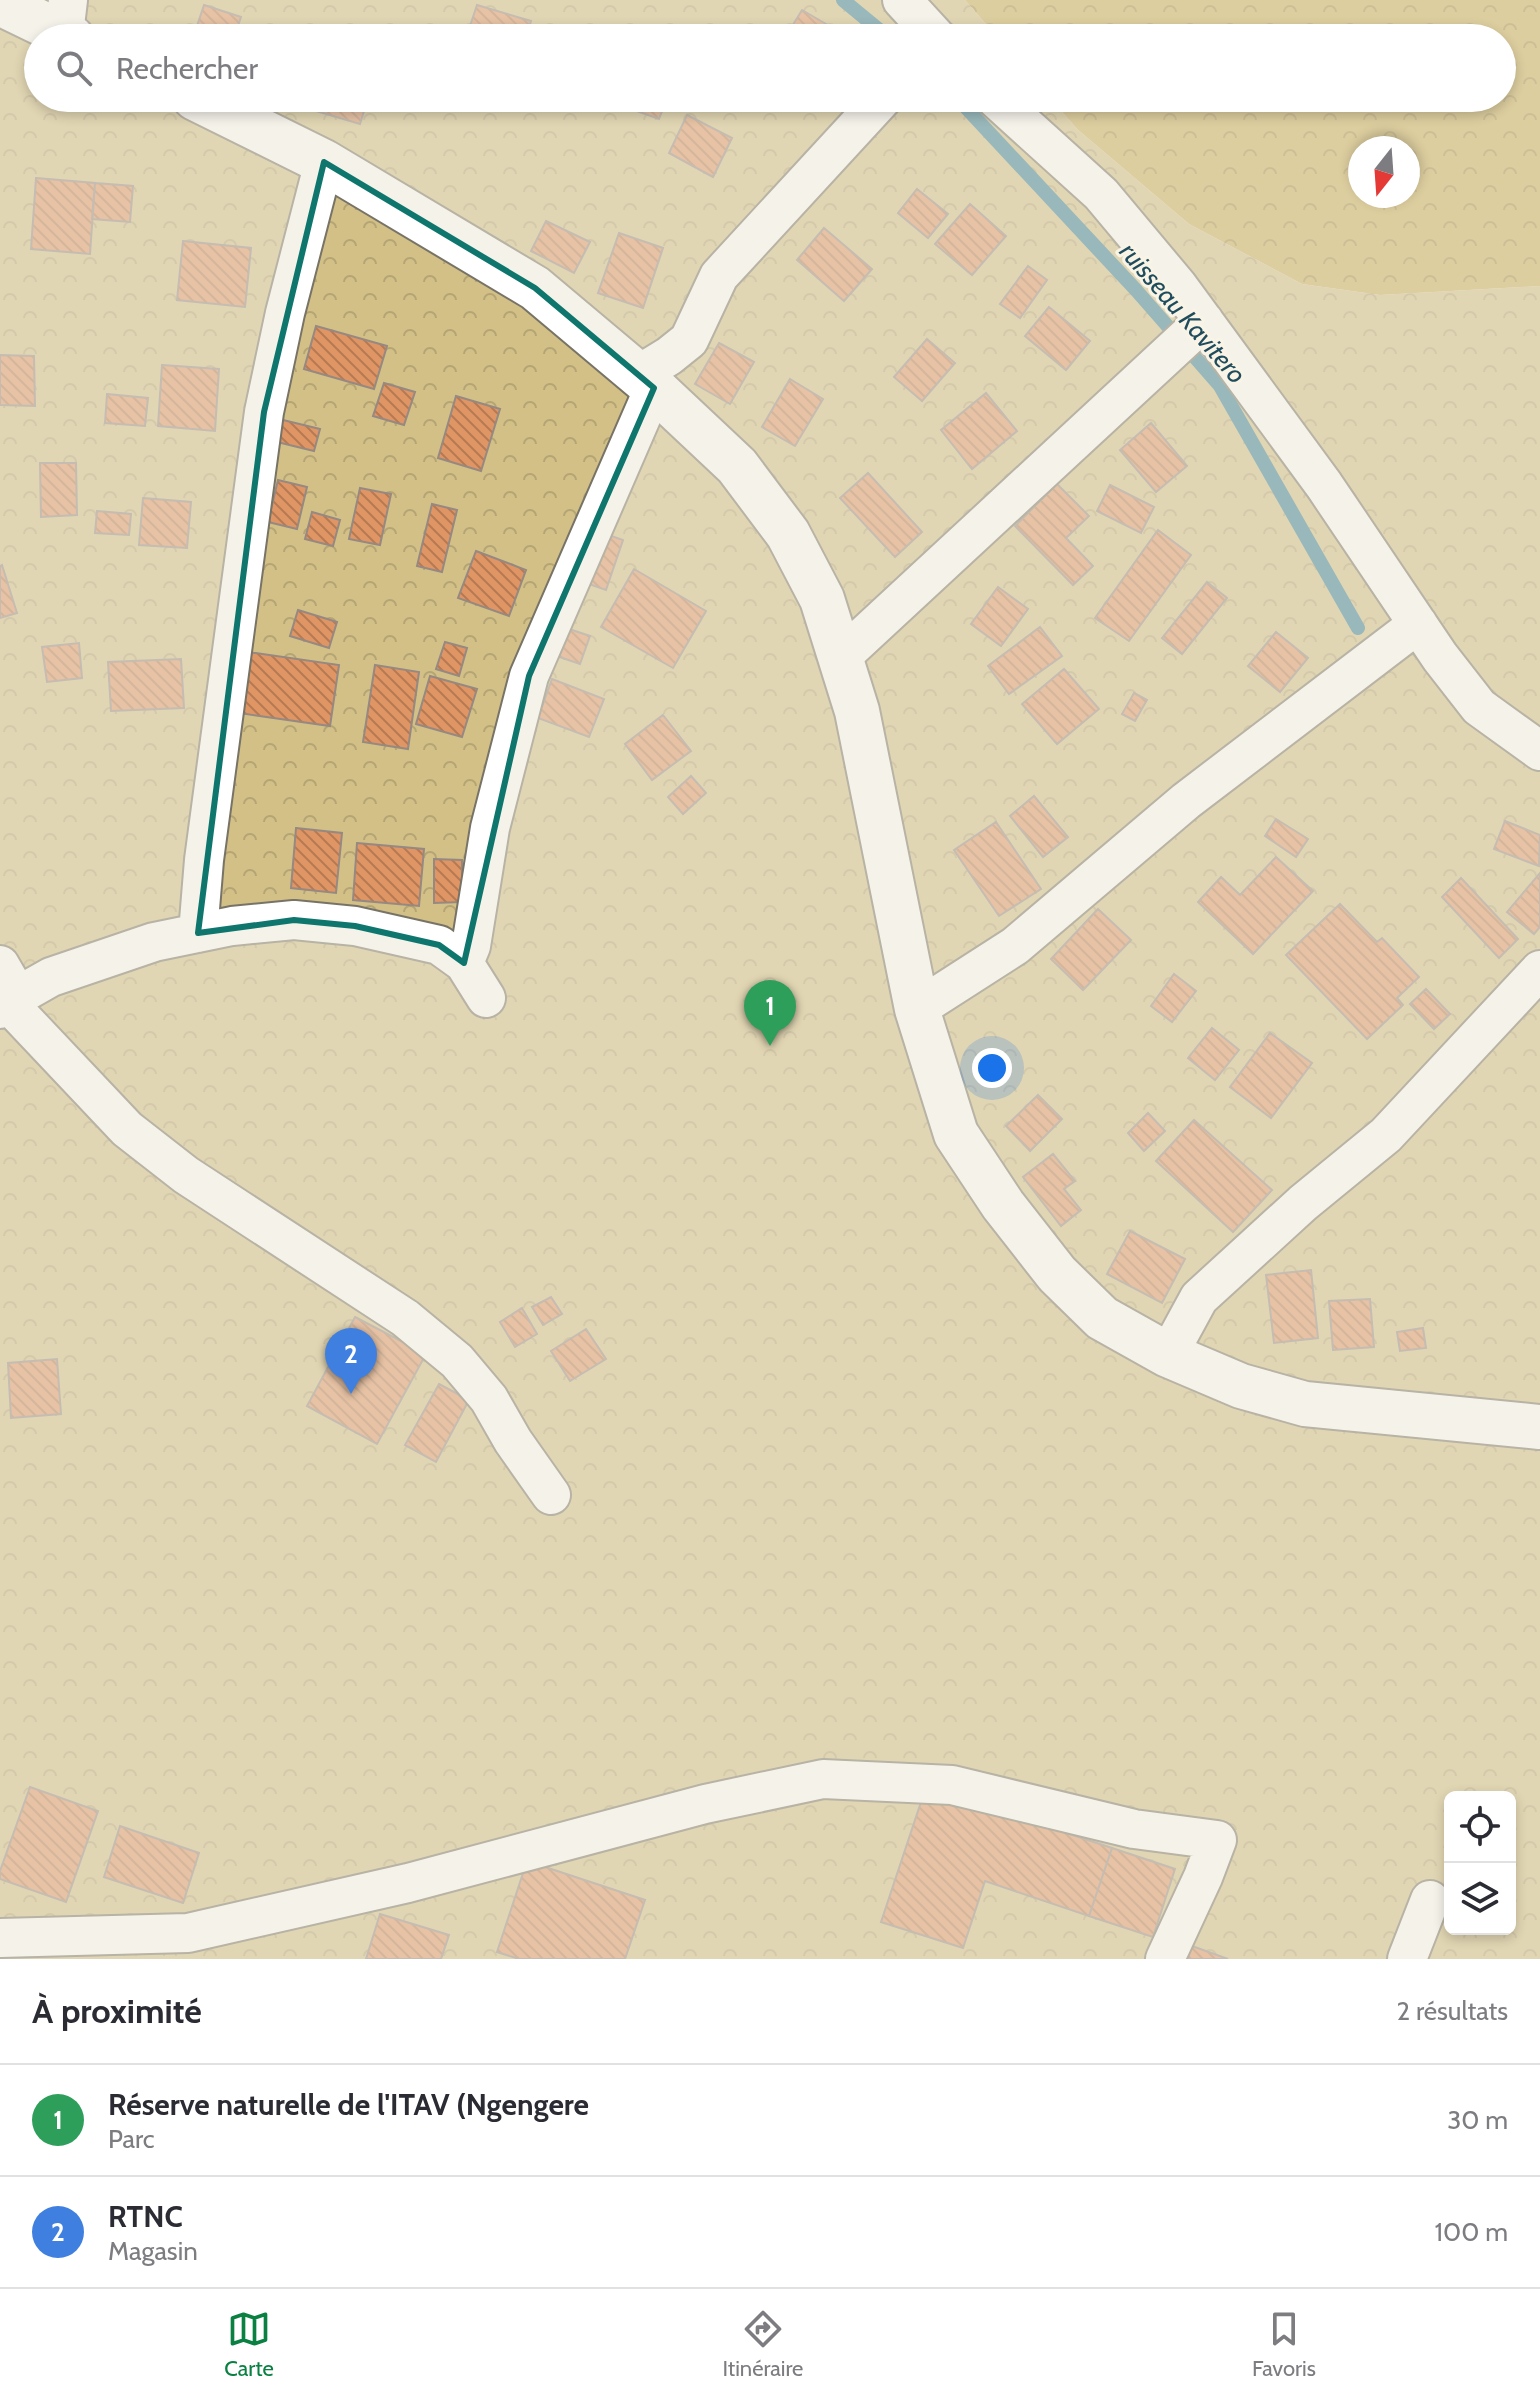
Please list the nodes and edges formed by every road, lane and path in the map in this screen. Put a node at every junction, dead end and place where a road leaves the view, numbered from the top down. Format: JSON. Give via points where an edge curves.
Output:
{"nodes":[{"id":1,"x":902,"y":0,"type":"edge"},
{"id":2,"x":0,"y":3,"type":"edge"},
{"id":3,"x":68,"y":24,"type":"edge"},
{"id":4,"x":923,"y":24,"type":"edge"},
{"id":5,"x":223,"y":112,"type":"edge"},
{"id":6,"x":870,"y":112,"type":"edge"},
{"id":7,"x":1010,"y":112,"type":"edge"},
{"id":8,"x":324,"y":162,"type":"junction"},
{"id":9,"x":1204,"y":321,"type":"junction"},
{"id":10,"x":646,"y":381,"type":"junction"},
{"id":11,"x":1418,"y":624,"type":"junction"},
{"id":12,"x":840,"y":658,"type":"junction"},
{"id":13,"x":1540,"y":751,"type":"edge"},
{"id":14,"x":198,"y":933,"type":"junction"},
{"id":15,"x":464,"y":963,"type":"junction"},
{"id":16,"x":1540,"y":970,"type":"edge"},
{"id":17,"x":6,"y":993,"type":"edge"},
{"id":18,"x":486,"y":998,"type":"dead end"},
{"id":19,"x":917,"y":1009,"type":"junction"},
{"id":20,"x":1168,"y":1355,"type":"junction"},
{"id":21,"x":1540,"y":1427,"type":"edge"},
{"id":22,"x":551,"y":1495,"type":"dead end"},
{"id":23,"x":1430,"y":1900,"type":"dead end"},
{"id":24,"x":0,"y":1938,"type":"edge"},
{"id":25,"x":1165,"y":1959,"type":"edge"},
{"id":26,"x":1407,"y":1959,"type":"edge"}],
"edges":[{"from":1,"to":4,"type":"street"},
{"from":2,"to":3,"type":"street"},
{"from":5,"to":8,"type":"street"},
{"from":6,"to":10,"type":"street","via":[[719,276],[689,340]]},
{"from":7,"to":9,"type":"street","via":[[1101,194]]},
{"from":8,"to":10,"type":"street","via":[[535,288]]},
{"from":8,"to":14,"type":"street","via":[[264,412]]},
{"from":9,"to":11,"type":"street"},
{"from":9,"to":12,"type":"street"},
{"from":10,"to":12,"type":"street","via":[[737,466],[788,534],[822,599]]},
{"from":10,"to":15,"type":"street","via":[[529,676],[490,828]]},
{"from":11,"to":13,"type":"street","via":[[1479,707]]},
{"from":11,"to":19,"type":"street","via":[[1186,801],[1015,946]]},
{"from":12,"to":19,"type":"street","via":[[857,711]]},
{"from":14,"to":15,"type":"street","via":[[294,920],[355,926],[439,945]]},
{"from":14,"to":17,"type":"street","via":[[154,942]]},
{"from":15,"to":18,"type":"street"},
{"from":16,"to":20,"type":"street","via":[[1386,1135],[1199,1298]]},
{"from":17,"to":22,"type":"street","via":[[127,1129],[186,1175],[405,1318],[457,1361],[489,1399]]},
{"from":19,"to":20,"type":"street","via":[[956,1134],[1003,1205],[1057,1274],[1102,1318]]},
{"from":20,"to":21,"type":"street","via":[[1241,1386],[1305,1404]]},
{"from":23,"to":26,"type":"street"},
{"from":24,"to":25,"type":"street","via":[[188,1933],[823,1779],[952,1785],[1134,1829],[1217,1840]]}]}
